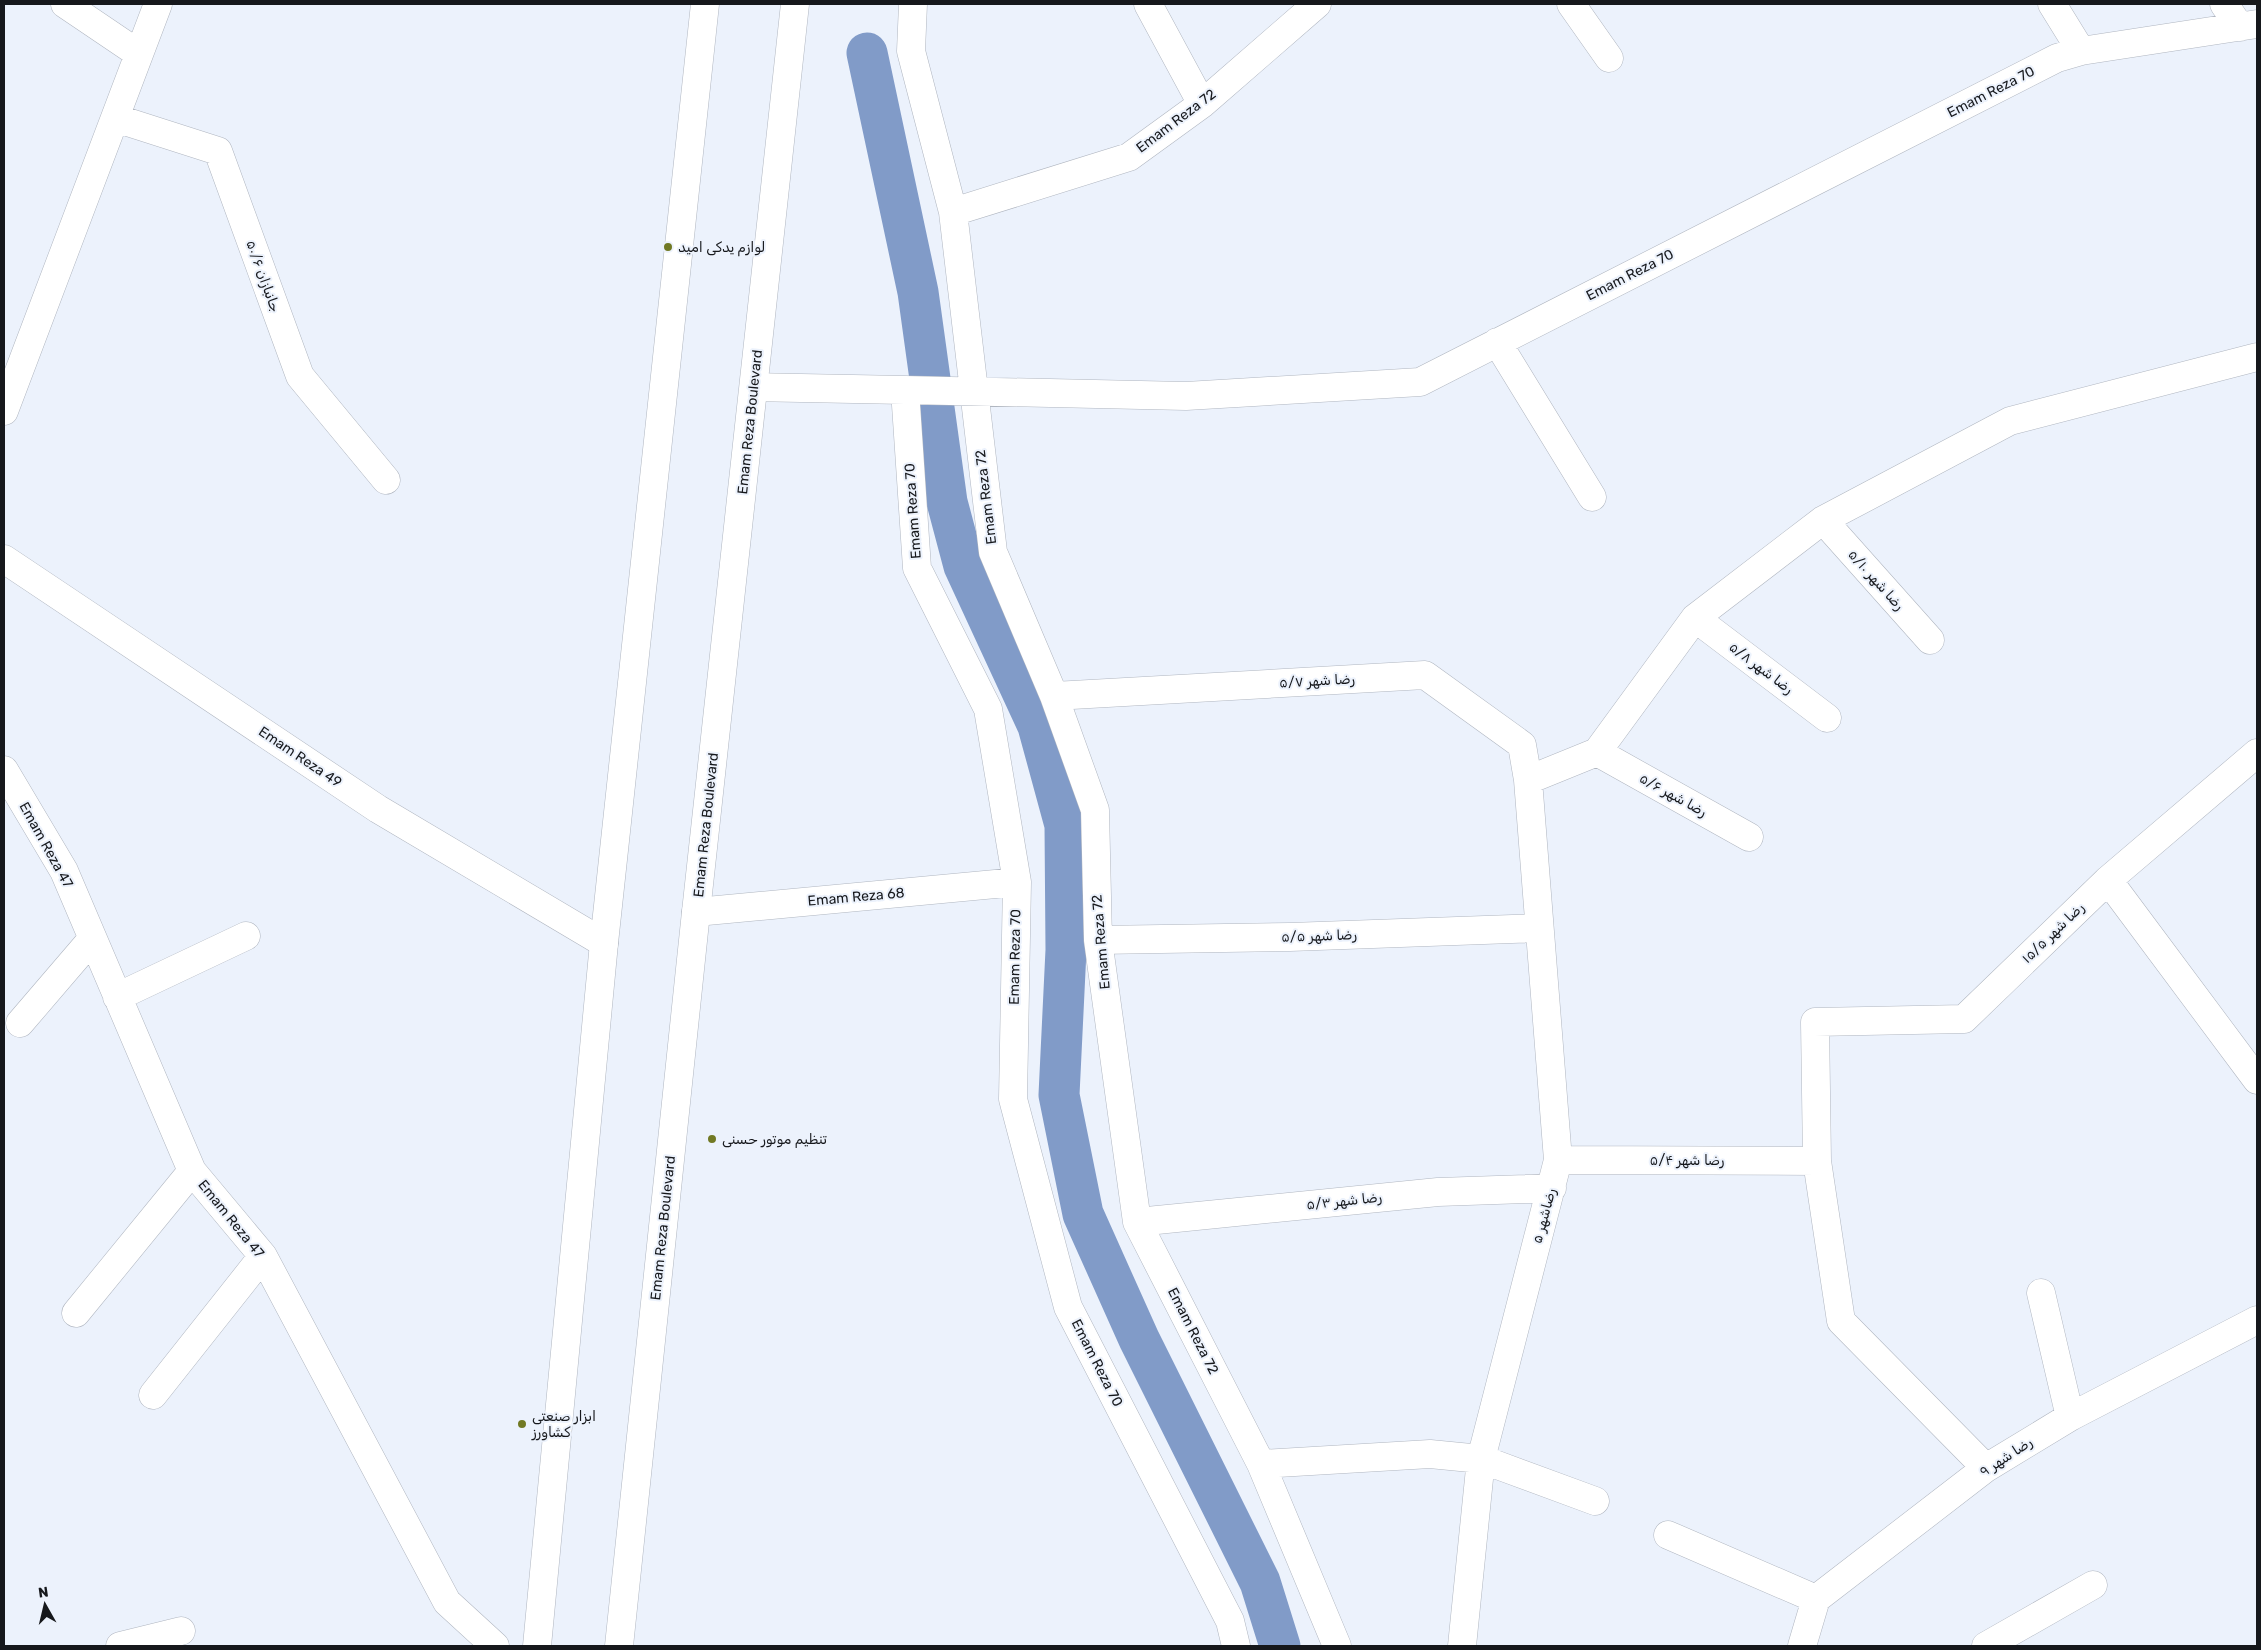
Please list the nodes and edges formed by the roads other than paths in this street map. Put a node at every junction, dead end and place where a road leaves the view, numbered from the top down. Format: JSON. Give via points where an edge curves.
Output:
{"nodes":[{"id":1,"x":65,"y":4,"type":"edge"},
{"id":2,"x":158,"y":4,"type":"edge"},
{"id":3,"x":705,"y":4,"type":"edge"},
{"id":4,"x":795,"y":4,"type":"edge"},
{"id":5,"x":913,"y":4,"type":"edge"},
{"id":6,"x":1148,"y":4,"type":"edge"},
{"id":7,"x":1317,"y":4,"type":"edge"},
{"id":8,"x":1571,"y":4,"type":"edge"},
{"id":9,"x":2052,"y":4,"type":"edge"},
{"id":10,"x":2224,"y":4,"type":"edge"},
{"id":11,"x":2249,"y":26,"type":"edge"},
{"id":12,"x":2081,"y":51,"type":"junction"},
{"id":13,"x":139,"y":54,"type":"junction"},
{"id":14,"x":1609,"y":58,"type":"dead end"},
{"id":15,"x":1202,"y":104,"type":"junction"},
{"id":16,"x":115,"y":118,"type":"junction"},
{"id":17,"x":953,"y":212,"type":"junction"},
{"id":18,"x":1497,"y":342,"type":"junction"},
{"id":19,"x":2257,"y":357,"type":"edge"},
{"id":20,"x":754,"y":388,"type":"junction"},
{"id":21,"x":904,"y":390,"type":"junction"},
{"id":22,"x":974,"y":391,"type":"junction"},
{"id":23,"x":4,"y":411,"type":"edge"},
{"id":24,"x":386,"y":480,"type":"dead end"},
{"id":25,"x":1592,"y":497,"type":"dead end"},
{"id":26,"x":1823,"y":520,"type":"junction"},
{"id":27,"x":4,"y":559,"type":"edge"},
{"id":28,"x":1695,"y":618,"type":"junction"},
{"id":29,"x":1930,"y":640,"type":"dead end"},
{"id":30,"x":1054,"y":696,"type":"junction"},
{"id":31,"x":1827,"y":718,"type":"dead end"},
{"id":32,"x":1597,"y":752,"type":"junction"},
{"id":33,"x":2257,"y":752,"type":"edge"},
{"id":34,"x":4,"y":770,"type":"edge"},
{"id":35,"x":1528,"y":780,"type":"junction"},
{"id":36,"x":1749,"y":838,"type":"dead end"},
{"id":37,"x":2108,"y":880,"type":"junction"},
{"id":38,"x":1017,"y":882,"type":"junction"},
{"id":39,"x":696,"y":912,"type":"junction"},
{"id":40,"x":1539,"y":928,"type":"junction"},
{"id":41,"x":246,"y":936,"type":"dead end"},
{"id":42,"x":92,"y":939,"type":"junction"},
{"id":43,"x":1098,"y":940,"type":"junction"},
{"id":44,"x":604,"y":943,"type":"junction"},
{"id":45,"x":117,"y":996,"type":"junction"},
{"id":46,"x":20,"y":1023,"type":"dead end"},
{"id":47,"x":2257,"y":1080,"type":"edge"},
{"id":48,"x":1558,"y":1160,"type":"junction"},
{"id":49,"x":1817,"y":1161,"type":"junction"},
{"id":50,"x":192,"y":1171,"type":"junction"},
{"id":51,"x":1552,"y":1188,"type":"junction"},
{"id":52,"x":1137,"y":1222,"type":"junction"},
{"id":53,"x":263,"y":1256,"type":"junction"},
{"id":54,"x":2041,"y":1293,"type":"dead end"},
{"id":55,"x":76,"y":1312,"type":"dead end"},
{"id":56,"x":2257,"y":1320,"type":"edge"},
{"id":57,"x":153,"y":1395,"type":"dead end"},
{"id":58,"x":2070,"y":1417,"type":"junction"},
{"id":59,"x":1481,"y":1459,"type":"junction"},
{"id":60,"x":1262,"y":1464,"type":"junction"},
{"id":61,"x":1986,"y":1468,"type":"junction"},
{"id":62,"x":1595,"y":1501,"type":"dead end"},
{"id":63,"x":1668,"y":1535,"type":"dead end"},
{"id":64,"x":2093,"y":1585,"type":"dead end"},
{"id":65,"x":1816,"y":1599,"type":"junction"},
{"id":66,"x":181,"y":1631,"type":"dead end"},
{"id":67,"x":120,"y":1646,"type":"edge"},
{"id":68,"x":495,"y":1646,"type":"edge"},
{"id":69,"x":536,"y":1646,"type":"edge"},
{"id":70,"x":619,"y":1646,"type":"edge"},
{"id":71,"x":1236,"y":1646,"type":"edge"},
{"id":72,"x":1337,"y":1646,"type":"edge"},
{"id":73,"x":1462,"y":1646,"type":"edge"},
{"id":74,"x":1802,"y":1646,"type":"edge"},
{"id":75,"x":1986,"y":1646,"type":"edge"}],
"edges":[{"from":1,"to":13,"type":"street"},
{"from":2,"to":13,"type":"street"},
{"from":3,"to":44,"type":"street"},
{"from":4,"to":20,"type":"street","name":"Emam Reza Boulevard"},
{"from":5,"to":17,"type":"street","name":"Emam Reza 72","via":[[911,50]]},
{"from":6,"to":15,"type":"street"},
{"from":7,"to":15,"type":"street","name":"Emam Reza 72"},
{"from":8,"to":14,"type":"street"},
{"from":9,"to":12,"type":"street"},
{"from":10,"to":11,"type":"street"},
{"from":11,"to":12,"type":"street","name":"Emam Reza 70"},
{"from":12,"to":18,"type":"street","name":"Emam Reza 70","via":[[2057,58]]},
{"from":13,"to":16,"type":"street"},
{"from":15,"to":17,"type":"street","name":"Emam Reza 72","via":[[1129,157]]},
{"from":16,"to":23,"type":"street"},
{"from":16,"to":24,"type":"street","name":"جانبازان ۵۰/۶","via":[[218,151],[300,376]]},
{"from":17,"to":22,"type":"street","name":"Emam Reza 72"},
{"from":18,"to":22,"type":"street","name":"Emam Reza 70","via":[[1420,382],[1186,396]]},
{"from":18,"to":25,"type":"street"},
{"from":19,"to":26,"type":"street","via":[[2010,421]]},
{"from":20,"to":21,"type":"street"},
{"from":20,"to":39,"type":"street","name":"Emam Reza Boulevard"},
{"from":21,"to":22,"type":"street","name":"Emam Reza 70"},
{"from":21,"to":38,"type":"street","name":"Emam Reza 70","via":[[917,568],[988,709]]},
{"from":22,"to":30,"type":"street","name":"Emam Reza 72","via":[[993,552]]},
{"from":26,"to":28,"type":"street"},
{"from":26,"to":29,"type":"street","name":"رضا شهر ۵/۱۰"},
{"from":27,"to":44,"type":"street","name":"Emam Reza 49","via":[[378,809]]},
{"from":28,"to":31,"type":"street","name":"رضا شهر ۵/۸"},
{"from":28,"to":32,"type":"street"},
{"from":30,"to":35,"type":"street","name":"رضا شهر ۵/۷","via":[[1425,675],[1522,745]]},
{"from":30,"to":43,"type":"street","name":"Emam Reza 72","via":[[1095,810]]},
{"from":32,"to":35,"type":"street"},
{"from":32,"to":36,"type":"street","name":"رضا شهر ۵/۶"},
{"from":33,"to":37,"type":"street","name":"رضا شهر ۱۵/۵"},
{"from":34,"to":42,"type":"street","name":"Emam Reza 47","via":[[64,871]]},
{"from":35,"to":40,"type":"street","name":"رضاشهر ۵"},
{"from":37,"to":47,"type":"street"},
{"from":37,"to":49,"type":"street","name":"رضا شهر ۱۵/۵","via":[[1964,1019],[1815,1022]]},
{"from":38,"to":39,"type":"street","name":"Emam Reza 68"},
{"from":38,"to":71,"type":"street","name":"Emam Reza 70","via":[[1013,1099],[1068,1307],[1230,1621]]},
{"from":39,"to":70,"type":"street","name":"Emam Reza Boulevard"},
{"from":40,"to":43,"type":"street","name":"رضا شهر ۵/۵"},
{"from":40,"to":48,"type":"street","name":"رضاشهر ۵"},
{"from":41,"to":45,"type":"street"},
{"from":42,"to":45,"type":"street","name":"Emam Reza 47"},
{"from":42,"to":46,"type":"street"},
{"from":43,"to":52,"type":"street","name":"Emam Reza 72"},
{"from":44,"to":69,"type":"street"},
{"from":45,"to":50,"type":"street","name":"Emam Reza 47"},
{"from":48,"to":49,"type":"street","name":"رضا شهر ۵/۴"},
{"from":48,"to":51,"type":"street","name":"رضاشهر ۵"},
{"from":49,"to":61,"type":"street","via":[[1841,1321]]},
{"from":50,"to":53,"type":"street","name":"Emam Reza 47"},
{"from":50,"to":55,"type":"street"},
{"from":51,"to":52,"type":"street","name":"۵/۳ رضا شهر","via":[[1438,1192]]},
{"from":51,"to":59,"type":"street","name":"رضاشهر ۵"},
{"from":52,"to":60,"type":"street","name":"Emam Reza 72"},
{"from":53,"to":57,"type":"street"},
{"from":53,"to":68,"type":"street","name":"Emam Reza 47","via":[[447,1602]]},
{"from":54,"to":58,"type":"street"},
{"from":56,"to":58,"type":"street","name":"رضا شهر ۹"},
{"from":58,"to":61,"type":"street","name":"رضا شهر ۹"},
{"from":59,"to":60,"type":"street","via":[[1430,1454]]},
{"from":59,"to":62,"type":"street"},
{"from":59,"to":73,"type":"street","name":"رضاشهر ۵"},
{"from":60,"to":72,"type":"street","name":"Emam Reza 72"},
{"from":61,"to":65,"type":"street","name":"رضا شهر ۹"},
{"from":63,"to":65,"type":"street"},
{"from":64,"to":75,"type":"street"},
{"from":65,"to":74,"type":"street"},
{"from":66,"to":67,"type":"street"}]}
